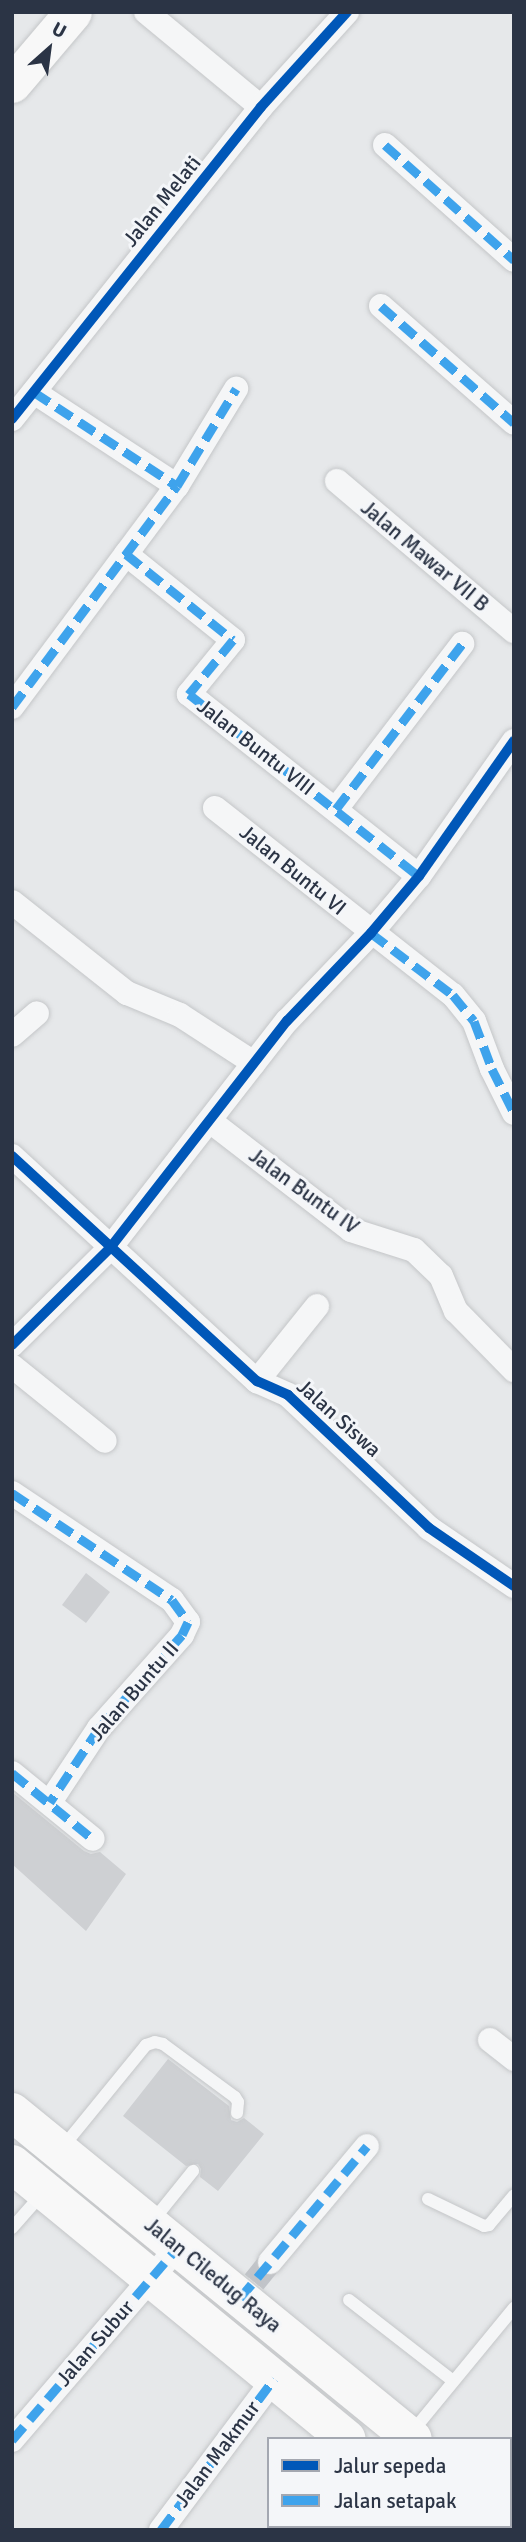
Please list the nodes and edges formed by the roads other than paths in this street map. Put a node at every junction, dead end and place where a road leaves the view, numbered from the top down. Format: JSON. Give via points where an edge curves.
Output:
{"nodes":[{"id":1,"x":73,"y":12,"type":"edge"},
{"id":2,"x":146,"y":12,"type":"edge"},
{"id":3,"x":347,"y":12,"type":"edge"},
{"id":4,"x":13,"y":82,"type":"edge"},
{"id":5,"x":261,"y":107,"type":"junction"},
{"id":6,"x":385,"y":145,"type":"dead end"},
{"id":7,"x":514,"y":260,"type":"edge"},
{"id":8,"x":381,"y":306,"type":"dead end"},
{"id":9,"x":236,"y":389,"type":"dead end"},
{"id":10,"x":34,"y":391,"type":"junction"},
{"id":11,"x":12,"y":419,"type":"edge"},
{"id":12,"x":514,"y":423,"type":"edge"},
{"id":13,"x":337,"y":481,"type":"dead end"},
{"id":14,"x":177,"y":486,"type":"junction"},
{"id":15,"x":126,"y":554,"type":"junction"},
{"id":16,"x":514,"y":631,"type":"edge"},
{"id":17,"x":462,"y":644,"type":"dead end"},
{"id":18,"x":12,"y":707,"type":"edge"},
{"id":19,"x":514,"y":741,"type":"edge"},
{"id":20,"x":215,"y":808,"type":"dead end"},
{"id":21,"x":336,"y":809,"type":"junction"},
{"id":22,"x":419,"y":876,"type":"junction"},
{"id":23,"x":12,"y":902,"type":"edge"},
{"id":24,"x":371,"y":933,"type":"junction"},
{"id":25,"x":37,"y":1013,"type":"dead end"},
{"id":26,"x":12,"y":1035,"type":"edge"},
{"id":27,"x":254,"y":1063,"type":"junction"},
{"id":28,"x":514,"y":1113,"type":"edge"},
{"id":29,"x":210,"y":1121,"type":"junction"},
{"id":30,"x":12,"y":1156,"type":"edge"},
{"id":31,"x":110,"y":1248,"type":"junction"},
{"id":32,"x":317,"y":1306,"type":"dead end"},
{"id":33,"x":12,"y":1345,"type":"edge"},
{"id":34,"x":12,"y":1366,"type":"edge"},
{"id":35,"x":514,"y":1370,"type":"edge"},
{"id":36,"x":257,"y":1381,"type":"junction"},
{"id":37,"x":105,"y":1441,"type":"dead end"},
{"id":38,"x":12,"y":1493,"type":"edge"},
{"id":39,"x":514,"y":1586,"type":"edge"},
{"id":40,"x":12,"y":1773,"type":"edge"},
{"id":41,"x":50,"y":1802,"type":"junction"},
{"id":42,"x":93,"y":1839,"type":"dead end"},
{"id":43,"x":490,"y":2040,"type":"dead end"},
{"id":44,"x":514,"y":2059,"type":"edge"},
{"id":45,"x":12,"y":2112,"type":"edge"},
{"id":46,"x":237,"y":2113,"type":"dead end"},
{"id":47,"x":367,"y":2146,"type":"dead end"},
{"id":48,"x":60,"y":2151,"type":"junction"},
{"id":49,"x":193,"y":2171,"type":"dead end"},
{"id":50,"x":30,"y":2179,"type":"edge"},
{"id":51,"x":514,"y":2196,"type":"edge"},
{"id":52,"x":428,"y":2199,"type":"dead end"},
{"id":53,"x":12,"y":2228,"type":"edge"},
{"id":54,"x":164,"y":2235,"type":"junction"},
{"id":55,"x":270,"y":2262,"type":"tunnel mouth"},
{"id":56,"x":137,"y":2267,"type":"junction"},
{"id":57,"x":349,"y":2300,"type":"dead end"},
{"id":58,"x":514,"y":2308,"type":"edge"},
{"id":59,"x":274,"y":2379,"type":"junction"},
{"id":60,"x":453,"y":2381,"type":"junction"},
{"id":61,"x":345,"y":2437,"type":"edge"},
{"id":62,"x":411,"y":2437,"type":"edge"},
{"id":63,"x":12,"y":2440,"type":"edge"},
{"id":64,"x":161,"y":2530,"type":"edge"}],
"edges":[{"from":1,"to":4,"type":"street"},
{"from":2,"to":5,"type":"street"},
{"from":3,"to":5,"type":"street","name":"Jalan Melati"},
{"from":5,"to":10,"type":"street","name":"Jalan Melati"},
{"from":6,"to":7,"type":"street"},
{"from":8,"to":12,"type":"street"},
{"from":9,"to":14,"type":"street"},
{"from":10,"to":11,"type":"street","name":"Jalan Melati"},
{"from":10,"to":14,"type":"street"},
{"from":13,"to":16,"type":"street","name":"Jalan Mawar VII B"},
{"from":14,"to":15,"type":"street"},
{"from":15,"to":18,"type":"street"},
{"from":15,"to":21,"type":"street","name":"Jalan Buntu VIII","via":[[233,640],[189,694]]},
{"from":17,"to":21,"type":"street"},
{"from":19,"to":22,"type":"street"},
{"from":20,"to":24,"type":"street","name":"Jalan Buntu VI"},
{"from":21,"to":22,"type":"street","name":"Jalan Buntu VIII"},
{"from":22,"to":24,"type":"street"},
{"from":23,"to":27,"type":"street","via":[[127,993],[180,1015]]},
{"from":24,"to":27,"type":"street","via":[[287,1021]]},
{"from":24,"to":28,"type":"street","name":"Jalan Buntu VI","via":[[453,995],[474,1021]]},
{"from":25,"to":26,"type":"street"},
{"from":27,"to":29,"type":"street"},
{"from":29,"to":31,"type":"street"},
{"from":29,"to":35,"type":"street","name":"Jalan Buntu IV","via":[[351,1230],[414,1250],[441,1276],[456,1311]]},
{"from":30,"to":31,"type":"street","name":"Jalan Siswa"},
{"from":31,"to":33,"type":"street"},
{"from":31,"to":36,"type":"street","name":"Jalan Siswa"},
{"from":32,"to":36,"type":"street"},
{"from":34,"to":37,"type":"street"},
{"from":36,"to":39,"type":"street","name":"Jalan Siswa","via":[[288,1395],[429,1528]]},
{"from":38,"to":41,"type":"street","name":"Jalan Buntu II","via":[[172,1600],[188,1622],[182,1635],[99,1728]]},
{"from":40,"to":41,"type":"street"},
{"from":41,"to":42,"type":"street"},
{"from":43,"to":44,"type":"street"},
{"from":45,"to":48,"type":"main road","name":"Jalan Ciledug Raya"},
{"from":46,"to":48,"type":"lane","via":[[234,2097],[155,2042],[146,2045]]},
{"from":47,"to":55,"type":"street"},
{"from":48,"to":50,"type":"main road"},
{"from":48,"to":54,"type":"main road","name":"Jalan Ciledug Raya"},
{"from":49,"to":54,"type":"lane"},
{"from":50,"to":53,"type":"lane"},
{"from":50,"to":56,"type":"main road","name":"Jalan Ciledug Raya"},
{"from":51,"to":52,"type":"lane","via":[[484,2226]]},
{"from":54,"to":56,"type":"main road"},
{"from":54,"to":62,"type":"main road","name":"Jalan Ciledug Raya","via":[[247,2290]]},
{"from":56,"to":59,"type":"main road","name":"Jalan Ciledug Raya"},
{"from":56,"to":63,"type":"street","name":"Jalan Subur"},
{"from":57,"to":60,"type":"lane"},
{"from":58,"to":60,"type":"lane"},
{"from":59,"to":61,"type":"main road","name":"Jalan Ciledug Raya"},
{"from":59,"to":64,"type":"street","name":"Jalan Makmur"},
{"from":60,"to":62,"type":"lane"}]}
